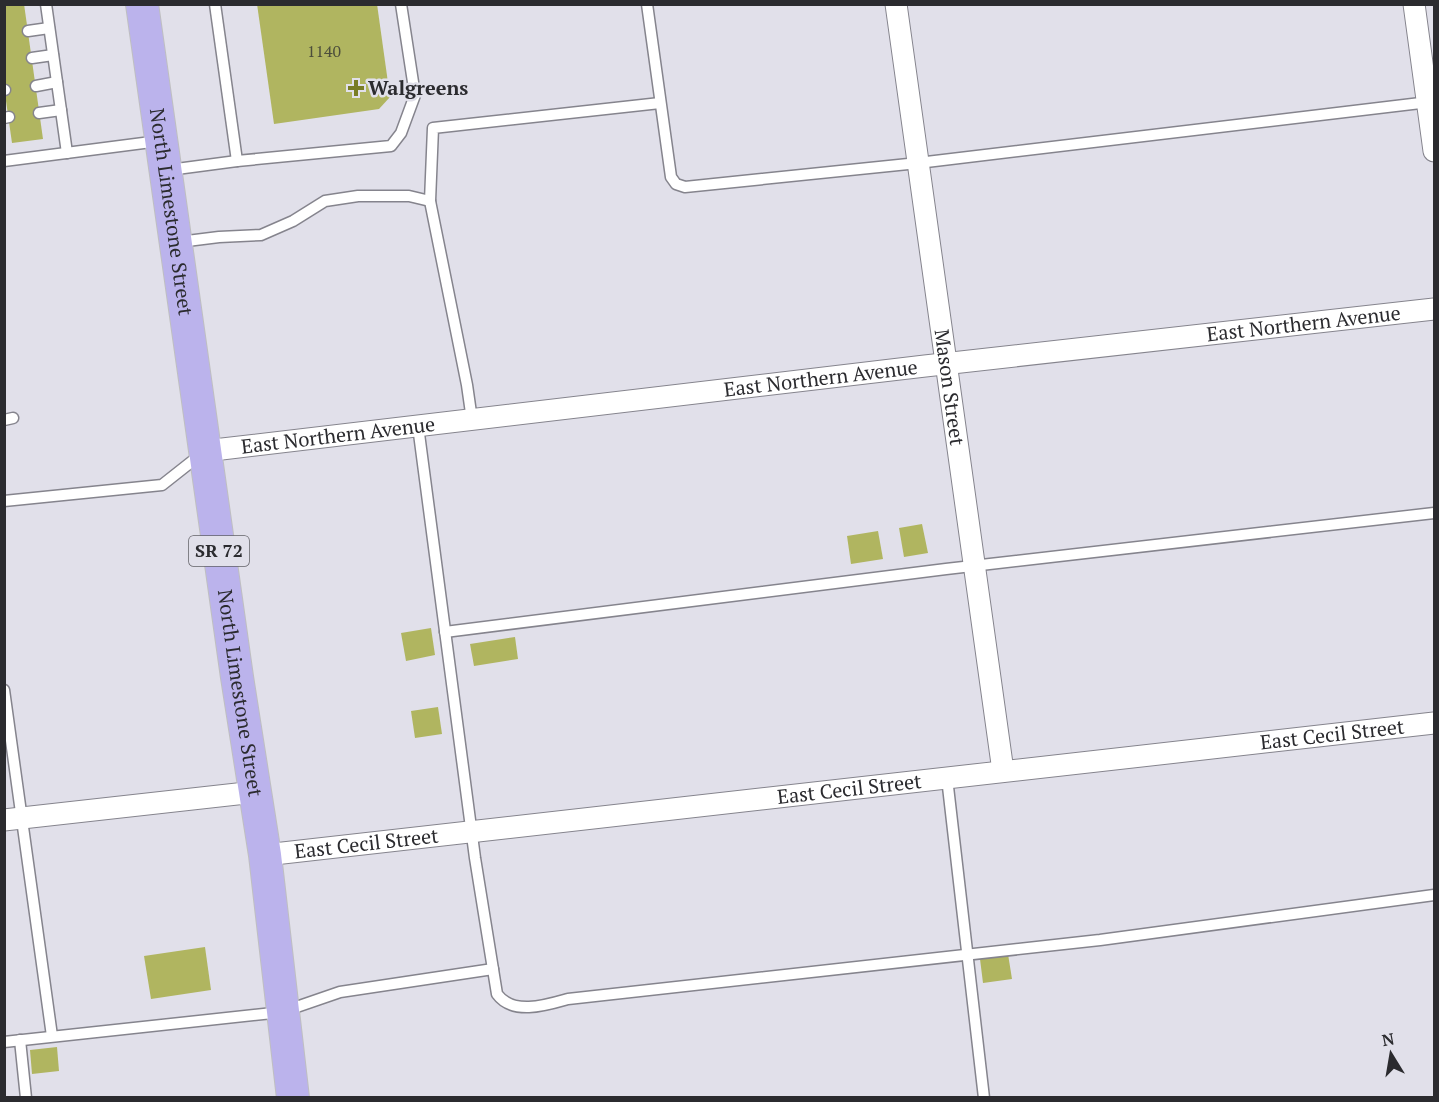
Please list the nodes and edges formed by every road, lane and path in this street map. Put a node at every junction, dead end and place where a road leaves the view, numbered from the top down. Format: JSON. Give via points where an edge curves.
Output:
{"nodes":[{"id":1,"x":45,"y":4,"type":"edge"},
{"id":2,"x":142,"y":4,"type":"edge"},
{"id":3,"x":215,"y":4,"type":"edge"},
{"id":4,"x":401,"y":4,"type":"edge"},
{"id":5,"x":647,"y":4,"type":"edge"},
{"id":6,"x":896,"y":4,"type":"edge"},
{"id":7,"x":1414,"y":4,"type":"edge"},
{"id":8,"x":49,"y":28,"type":"junction"},
{"id":9,"x":28,"y":31,"type":"dead end"},
{"id":10,"x":53,"y":55,"type":"junction"},
{"id":11,"x":32,"y":58,"type":"dead end"},
{"id":12,"x":57,"y":82,"type":"junction"},
{"id":13,"x":36,"y":86,"type":"dead end"},
{"id":14,"x":1431,"y":102,"type":"edge"},
{"id":15,"x":660,"y":103,"type":"junction"},
{"id":16,"x":61,"y":110,"type":"junction"},
{"id":17,"x":39,"y":113,"type":"dead end"},
{"id":18,"x":1434,"y":151,"type":"edge"},
{"id":19,"x":67,"y":153,"type":"junction"},
{"id":20,"x":163,"y":156,"type":"junction"},
{"id":21,"x":4,"y":161,"type":"edge"},
{"id":22,"x":237,"y":161,"type":"junction"},
{"id":23,"x":918,"y":163,"type":"junction"},
{"id":24,"x":430,"y":201,"type":"junction"},
{"id":25,"x":176,"y":243,"type":"junction"},
{"id":26,"x":1434,"y":309,"type":"edge"},
{"id":27,"x":946,"y":363,"type":"junction"},
{"id":28,"x":472,"y":420,"type":"junction"},
{"id":29,"x":418,"y":426,"type":"junction"},
{"id":30,"x":205,"y":451,"type":"junction"},
{"id":31,"x":4,"y":501,"type":"edge"},
{"id":32,"x":1434,"y":513,"type":"edge"},
{"id":33,"x":973,"y":566,"type":"junction"},
{"id":34,"x":445,"y":632,"type":"junction"},
{"id":35,"x":4,"y":690,"type":"edge"},
{"id":36,"x":1434,"y":723,"type":"edge"},
{"id":37,"x":1003,"y":771,"type":"junction"},
{"id":38,"x":947,"y":778,"type":"junction"},
{"id":39,"x":255,"y":792,"type":"junction"},
{"id":40,"x":14,"y":819,"type":"edge"},
{"id":41,"x":472,"y":832,"type":"junction"},
{"id":42,"x":265,"y":855,"type":"junction"},
{"id":43,"x":1434,"y":895,"type":"edge"},
{"id":44,"x":969,"y":954,"type":"junction"},
{"id":45,"x":493,"y":969,"type":"junction"},
{"id":46,"x":282,"y":1011,"type":"junction"},
{"id":47,"x":52,"y":1036,"type":"junction"},
{"id":48,"x":20,"y":1040,"type":"junction"},
{"id":49,"x":4,"y":1042,"type":"edge"},
{"id":50,"x":26,"y":1098,"type":"edge"},
{"id":51,"x":293,"y":1098,"type":"edge"},
{"id":52,"x":984,"y":1098,"type":"edge"}],
"edges":[{"from":1,"to":8,"type":"lane"},
{"from":2,"to":20,"type":"main road","name":"North Limestone Street","number":"SR 72"},
{"from":3,"to":22,"type":"lane"},
{"from":4,"to":22,"type":"lane","via":[[415,95],[401,133],[391,147]]},
{"from":5,"to":15,"type":"lane"},
{"from":6,"to":23,"type":"street","name":"Mason Street"},
{"from":7,"to":14,"type":"street"},
{"from":8,"to":9,"type":"lane"},
{"from":8,"to":10,"type":"lane"},
{"from":10,"to":11,"type":"lane"},
{"from":10,"to":12,"type":"lane"},
{"from":12,"to":13,"type":"lane"},
{"from":12,"to":16,"type":"lane"},
{"from":14,"to":18,"type":"street"},
{"from":14,"to":23,"type":"lane"},
{"from":15,"to":23,"type":"lane","via":[[670,177],[684,187]]},
{"from":15,"to":24,"type":"lane","via":[[433,128]]},
{"from":16,"to":17,"type":"lane"},
{"from":16,"to":19,"type":"lane"},
{"from":19,"to":20,"type":"lane"},
{"from":19,"to":21,"type":"lane"},
{"from":20,"to":22,"type":"lane","via":[[194,168]]},
{"from":20,"to":25,"type":"main road","name":"North Limestone Street","number":"SR 72"},
{"from":23,"to":27,"type":"street","name":"Mason Street"},
{"from":24,"to":25,"type":"lane","via":[[409,196],[358,196],[324,201],[261,235]]},
{"from":24,"to":28,"type":"lane"},
{"from":25,"to":30,"type":"main road","name":"North Limestone Street","number":"SR 72"},
{"from":26,"to":27,"type":"street","name":"East Northern Avenue"},
{"from":27,"to":28,"type":"street","name":"East Northern Avenue"},
{"from":27,"to":33,"type":"street","name":"Mason Street"},
{"from":28,"to":29,"type":"street","name":"East Northern Avenue"},
{"from":29,"to":30,"type":"street","name":"East Northern Avenue"},
{"from":29,"to":34,"type":"lane"},
{"from":30,"to":31,"type":"lane","via":[[162,485]]},
{"from":30,"to":39,"type":"main road","name":"North Limestone Street","number":"SR 72"},
{"from":32,"to":33,"type":"lane"},
{"from":33,"to":34,"type":"lane"},
{"from":33,"to":37,"type":"street","name":"Mason Street"},
{"from":34,"to":41,"type":"lane"},
{"from":35,"to":40,"type":"lane"},
{"from":36,"to":37,"type":"street","name":"East Cecil Street"},
{"from":37,"to":38,"type":"street","name":"East Cecil Street"},
{"from":38,"to":41,"type":"street","name":"East Cecil Street"},
{"from":38,"to":44,"type":"lane"},
{"from":39,"to":40,"type":"street"},
{"from":39,"to":42,"type":"main road","name":"North Limestone Street","number":"SR 72"},
{"from":40,"to":47,"type":"lane"},
{"from":41,"to":42,"type":"street","name":"East Cecil Street"},
{"from":41,"to":45,"type":"lane"},
{"from":42,"to":46,"type":"main road","name":"North Limestone Street","number":"SR 72"},
{"from":43,"to":44,"type":"lane"},
{"from":44,"to":45,"type":"lane","via":[[568,999],[539,1007],[517,1006],[502,1000]]},
{"from":44,"to":52,"type":"lane"},
{"from":45,"to":46,"type":"lane","via":[[340,992]]},
{"from":46,"to":47,"type":"lane"},
{"from":46,"to":51,"type":"main road","name":"North Limestone Street","number":"SR 72"},
{"from":47,"to":48,"type":"lane"},
{"from":48,"to":49,"type":"lane"},
{"from":48,"to":50,"type":"lane"}]}
